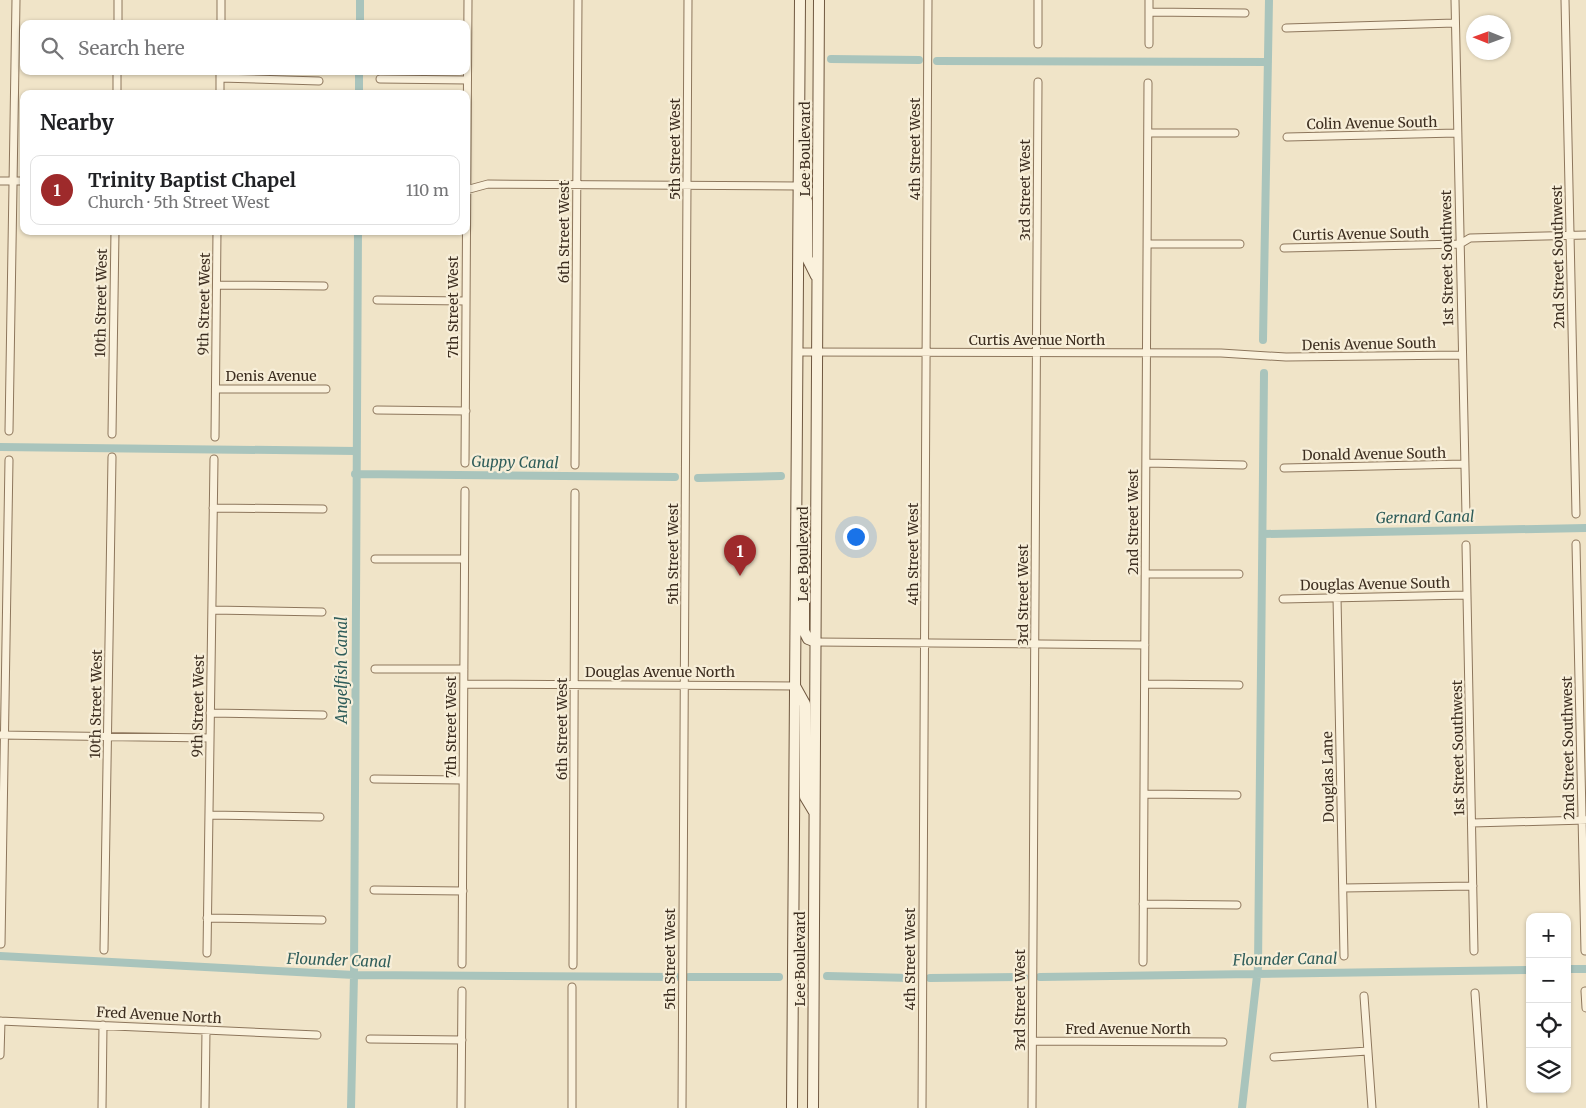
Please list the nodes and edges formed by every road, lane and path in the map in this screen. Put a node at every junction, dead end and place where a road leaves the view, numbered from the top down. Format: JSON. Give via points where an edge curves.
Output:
{"nodes":[{"id":1,"x":16,"y":0,"type":"edge"},
{"id":2,"x":118,"y":0,"type":"edge"},
{"id":3,"x":221,"y":0,"type":"edge"},
{"id":4,"x":468,"y":0,"type":"edge"},
{"id":5,"x":578,"y":0,"type":"edge"},
{"id":6,"x":688,"y":0,"type":"edge"},
{"id":7,"x":800,"y":0,"type":"edge"},
{"id":8,"x":820,"y":0,"type":"edge"},
{"id":9,"x":928,"y":0,"type":"edge"},
{"id":10,"x":1038,"y":0,"type":"edge"},
{"id":11,"x":1149,"y":0,"type":"edge"},
{"id":12,"x":1455,"y":0,"type":"edge"},
{"id":13,"x":1565,"y":0,"type":"edge"},
{"id":14,"x":1149,"y":12,"type":"junction"},
{"id":15,"x":1245,"y":13,"type":"dead end"},
{"id":16,"x":118,"y":20,"type":"edge"},
{"id":17,"x":221,"y":20,"type":"edge"},
{"id":18,"x":468,"y":20,"type":"edge"},
{"id":19,"x":1455,"y":23,"type":"junction"},
{"id":20,"x":1286,"y":28,"type":"dead end"},
{"id":21,"x":1038,"y":44,"type":"dead end"},
{"id":22,"x":1149,"y":44,"type":"dead end"},
{"id":23,"x":117,"y":75,"type":"edge"},
{"id":24,"x":220,"y":75,"type":"edge"},
{"id":25,"x":467,"y":75,"type":"edge"},
{"id":26,"x":380,"y":79,"type":"dead end"},
{"id":27,"x":319,"y":80,"type":"dead end"},
{"id":28,"x":467,"y":80,"type":"junction"},
{"id":29,"x":1038,"y":82,"type":"dead end"},
{"id":30,"x":1148,"y":83,"type":"dead end"},
{"id":31,"x":117,"y":90,"type":"edge"},
{"id":32,"x":220,"y":90,"type":"edge"},
{"id":33,"x":467,"y":90,"type":"edge"},
{"id":34,"x":1148,"y":133,"type":"junction"},
{"id":35,"x":1236,"y":133,"type":"dead end"},
{"id":36,"x":1457,"y":133,"type":"junction"},
{"id":37,"x":1287,"y":138,"type":"dead end"},
{"id":38,"x":0,"y":181,"type":"edge"},
{"id":39,"x":13,"y":181,"type":"junction"},
{"id":40,"x":20,"y":181,"type":"edge"},
{"id":41,"x":577,"y":184,"type":"junction"},
{"id":42,"x":687,"y":185,"type":"junction"},
{"id":43,"x":798,"y":186,"type":"junction"},
{"id":44,"x":470,"y":189,"type":"edge"},
{"id":45,"x":115,"y":235,"type":"edge"},
{"id":46,"x":218,"y":235,"type":"edge"},
{"id":47,"x":466,"y":235,"type":"edge"},
{"id":48,"x":1570,"y":235,"type":"junction"},
{"id":49,"x":1586,"y":235,"type":"edge"},
{"id":50,"x":1148,"y":244,"type":"junction"},
{"id":51,"x":1240,"y":244,"type":"dead end"},
{"id":52,"x":1460,"y":244,"type":"junction"},
{"id":53,"x":1284,"y":248,"type":"dead end"},
{"id":54,"x":818,"y":279,"type":"junction"},
{"id":55,"x":217,"y":285,"type":"junction"},
{"id":56,"x":324,"y":286,"type":"dead end"},
{"id":57,"x":377,"y":300,"type":"dead end"},
{"id":58,"x":466,"y":301,"type":"junction"},
{"id":59,"x":797,"y":352,"type":"junction"},
{"id":60,"x":818,"y":352,"type":"junction"},
{"id":61,"x":926,"y":352,"type":"junction"},
{"id":62,"x":1036,"y":353,"type":"junction"},
{"id":63,"x":1147,"y":354,"type":"junction"},
{"id":64,"x":1462,"y":355,"type":"junction"},
{"id":65,"x":1277,"y":357,"type":"joint"},
{"id":66,"x":216,"y":389,"type":"junction"},
{"id":67,"x":326,"y":389,"type":"dead end"},
{"id":68,"x":377,"y":410,"type":"dead end"},
{"id":69,"x":466,"y":410,"type":"junction"},
{"id":70,"x":9,"y":430,"type":"dead end"},
{"id":71,"x":112,"y":434,"type":"dead end"},
{"id":72,"x":215,"y":438,"type":"dead end"},
{"id":73,"x":112,"y":457,"type":"dead end"},
{"id":74,"x":214,"y":459,"type":"dead end"},
{"id":75,"x":9,"y":460,"type":"dead end"},
{"id":76,"x":465,"y":463,"type":"dead end"},
{"id":77,"x":1146,"y":463,"type":"junction"},
{"id":78,"x":1464,"y":464,"type":"junction"},
{"id":79,"x":575,"y":465,"type":"dead end"},
{"id":80,"x":1243,"y":465,"type":"dead end"},
{"id":81,"x":1284,"y":468,"type":"dead end"},
{"id":82,"x":465,"y":491,"type":"dead end"},
{"id":83,"x":575,"y":493,"type":"dead end"},
{"id":84,"x":213,"y":508,"type":"junction"},
{"id":85,"x":323,"y":509,"type":"dead end"},
{"id":86,"x":1576,"y":514,"type":"dead end"},
{"id":87,"x":1466,"y":515,"type":"dead end"},
{"id":88,"x":796,"y":518,"type":"junction"},
{"id":89,"x":1576,"y":544,"type":"dead end"},
{"id":90,"x":1466,"y":545,"type":"dead end"},
{"id":91,"x":375,"y":559,"type":"dead end"},
{"id":92,"x":464,"y":559,"type":"junction"},
{"id":93,"x":1146,"y":574,"type":"junction"},
{"id":94,"x":1239,"y":574,"type":"dead end"},
{"id":95,"x":1467,"y":595,"type":"junction"},
{"id":96,"x":1337,"y":597,"type":"junction"},
{"id":97,"x":1283,"y":599,"type":"dead end"},
{"id":98,"x":212,"y":610,"type":"junction"},
{"id":99,"x":322,"y":612,"type":"dead end"},
{"id":100,"x":816,"y":642,"type":"junction"},
{"id":101,"x":925,"y":643,"type":"junction"},
{"id":102,"x":1035,"y":644,"type":"junction"},
{"id":103,"x":1145,"y":645,"type":"junction"},
{"id":104,"x":375,"y":669,"type":"dead end"},
{"id":105,"x":464,"y":669,"type":"junction"},
{"id":106,"x":464,"y":684,"type":"junction"},
{"id":107,"x":574,"y":684,"type":"junction"},
{"id":108,"x":1145,"y":684,"type":"junction"},
{"id":109,"x":685,"y":685,"type":"junction"},
{"id":110,"x":1239,"y":685,"type":"dead end"},
{"id":111,"x":795,"y":686,"type":"junction"},
{"id":112,"x":210,"y":713,"type":"junction"},
{"id":113,"x":323,"y":715,"type":"dead end"},
{"id":114,"x":2,"y":736,"type":"edge"},
{"id":115,"x":108,"y":737,"type":"junction"},
{"id":116,"x":210,"y":738,"type":"junction"},
{"id":117,"x":374,"y":780,"type":"dead end"},
{"id":118,"x":463,"y":780,"type":"junction"},
{"id":119,"x":1144,"y":794,"type":"junction"},
{"id":120,"x":1237,"y":795,"type":"dead end"},
{"id":121,"x":815,"y":813,"type":"junction"},
{"id":122,"x":209,"y":815,"type":"junction"},
{"id":123,"x":320,"y":817,"type":"dead end"},
{"id":124,"x":1584,"y":820,"type":"edge"},
{"id":125,"x":1472,"y":823,"type":"junction"},
{"id":126,"x":1473,"y":886,"type":"junction"},
{"id":127,"x":1343,"y":888,"type":"junction"},
{"id":128,"x":374,"y":890,"type":"dead end"},
{"id":129,"x":463,"y":890,"type":"junction"},
{"id":130,"x":1144,"y":904,"type":"junction"},
{"id":131,"x":1236,"y":905,"type":"dead end"},
{"id":132,"x":207,"y":918,"type":"junction"},
{"id":133,"x":322,"y":920,"type":"dead end"},
{"id":134,"x":1,"y":944,"type":"edge"},
{"id":135,"x":104,"y":950,"type":"dead end"},
{"id":136,"x":1474,"y":951,"type":"dead end"},
{"id":137,"x":1585,"y":951,"type":"dead end"},
{"id":138,"x":207,"y":953,"type":"dead end"},
{"id":139,"x":1344,"y":956,"type":"dead end"},
{"id":140,"x":1143,"y":962,"type":"dead end"},
{"id":141,"x":462,"y":964,"type":"dead end"},
{"id":142,"x":573,"y":965,"type":"dead end"},
{"id":143,"x":572,"y":987,"type":"dead end"},
{"id":144,"x":462,"y":991,"type":"dead end"},
{"id":145,"x":1585,"y":991,"type":"dead end"},
{"id":146,"x":1475,"y":994,"type":"dead end"},
{"id":147,"x":1364,"y":996,"type":"dead end"},
{"id":148,"x":1586,"y":1008,"type":"edge"},
{"id":149,"x":1,"y":1021,"type":"edge"},
{"id":150,"x":103,"y":1025,"type":"junction"},
{"id":151,"x":206,"y":1030,"type":"junction"},
{"id":152,"x":317,"y":1035,"type":"dead end"},
{"id":153,"x":370,"y":1039,"type":"dead end"},
{"id":154,"x":462,"y":1040,"type":"junction"},
{"id":155,"x":1032,"y":1041,"type":"junction"},
{"id":156,"x":1223,"y":1042,"type":"dead end"},
{"id":157,"x":1368,"y":1051,"type":"junction"},
{"id":158,"x":0,"y":1055,"type":"edge"},
{"id":159,"x":1274,"y":1057,"type":"dead end"},
{"id":160,"x":102,"y":1108,"type":"edge"},
{"id":161,"x":204,"y":1108,"type":"edge"},
{"id":162,"x":461,"y":1108,"type":"edge"},
{"id":163,"x":572,"y":1108,"type":"edge"},
{"id":164,"x":682,"y":1108,"type":"edge"},
{"id":165,"x":792,"y":1108,"type":"edge"},
{"id":166,"x":813,"y":1108,"type":"edge"},
{"id":167,"x":922,"y":1108,"type":"edge"},
{"id":168,"x":1032,"y":1108,"type":"edge"},
{"id":169,"x":1372,"y":1108,"type":"edge"},
{"id":170,"x":1482,"y":1108,"type":"edge"}],
"edges":[{"from":1,"to":39,"type":"street"},
{"from":2,"to":16,"type":"street"},
{"from":3,"to":17,"type":"street"},
{"from":4,"to":18,"type":"street","name":"7th Street West"},
{"from":5,"to":41,"type":"street","name":"6th Street West"},
{"from":6,"to":42,"type":"street","name":"5th Street West"},
{"from":7,"to":43,"type":"main road","name":"Lee Boulevard"},
{"from":8,"to":54,"type":"main road","name":"Lee Boulevard"},
{"from":9,"to":61,"type":"street","name":"4th Street West"},
{"from":10,"to":21,"type":"street"},
{"from":11,"to":14,"type":"street"},
{"from":12,"to":19,"type":"street","name":"1st Street Southwest"},
{"from":13,"to":48,"type":"street","name":"2nd Street Southwest"},
{"from":14,"to":15,"type":"street"},
{"from":14,"to":22,"type":"street"},
{"from":19,"to":20,"type":"street"},
{"from":19,"to":36,"type":"street","name":"1st Street Southwest"},
{"from":23,"to":31,"type":"street"},
{"from":24,"to":27,"type":"street"},
{"from":24,"to":32,"type":"street"},
{"from":25,"to":28,"type":"street","name":"7th Street West"},
{"from":26,"to":28,"type":"street"},
{"from":28,"to":33,"type":"street","name":"7th Street West"},
{"from":29,"to":62,"type":"street","name":"3rd Street West"},
{"from":30,"to":34,"type":"street","name":"2nd Street West"},
{"from":34,"to":35,"type":"street"},
{"from":34,"to":50,"type":"street","name":"2nd Street West"},
{"from":36,"to":37,"type":"street","name":"Colin Avenue South"},
{"from":36,"to":52,"type":"street","name":"1st Street Southwest"},
{"from":38,"to":39,"type":"street"},
{"from":39,"to":40,"type":"street"},
{"from":39,"to":70,"type":"street"},
{"from":41,"to":42,"type":"street"},
{"from":41,"to":44,"type":"street","via":[[488,184]]},
{"from":41,"to":79,"type":"street","name":"6th Street West"},
{"from":42,"to":43,"type":"street"},
{"from":42,"to":109,"type":"street","name":"5th Street West"},
{"from":43,"to":54,"type":"main road","via":[[807,201],[807,258]]},
{"from":43,"to":59,"type":"main road","name":"Lee Boulevard"},
{"from":45,"to":71,"type":"street","name":"10th Street West"},
{"from":46,"to":55,"type":"street","name":"9th Street West"},
{"from":47,"to":58,"type":"street","name":"7th Street West"},
{"from":48,"to":49,"type":"street","name":"Curtis Avenue South"},
{"from":48,"to":52,"type":"street","name":"Curtis Avenue South","via":[[1470,238]]},
{"from":48,"to":86,"type":"street","name":"2nd Street Southwest"},
{"from":50,"to":51,"type":"street"},
{"from":50,"to":63,"type":"street","name":"2nd Street West"},
{"from":52,"to":53,"type":"street","name":"Curtis Avenue South"},
{"from":52,"to":64,"type":"street","name":"1st Street Southwest"},
{"from":54,"to":60,"type":"main road","name":"Lee Boulevard"},
{"from":55,"to":56,"type":"street"},
{"from":55,"to":66,"type":"street","name":"9th Street West"},
{"from":57,"to":58,"type":"street"},
{"from":58,"to":69,"type":"street","name":"7th Street West"},
{"from":59,"to":60,"type":"street","name":"Curtis Avenue North"},
{"from":59,"to":88,"type":"main road","name":"Lee Boulevard"},
{"from":60,"to":61,"type":"street","name":"Curtis Avenue North"},
{"from":60,"to":100,"type":"main road","name":"Lee Boulevard"},
{"from":61,"to":62,"type":"street","name":"Curtis Avenue North"},
{"from":61,"to":101,"type":"street","name":"4th Street West"},
{"from":62,"to":63,"type":"street","name":"Curtis Avenue North"},
{"from":62,"to":102,"type":"street","name":"3rd Street West"},
{"from":63,"to":65,"type":"street","name":"Curtis Avenue North","via":[[1221,353]]},
{"from":63,"to":77,"type":"street","name":"2nd Street West"},
{"from":64,"to":65,"type":"street","name":"Denis Avenue South"},
{"from":64,"to":78,"type":"street","name":"1st Street Southwest"},
{"from":66,"to":67,"type":"street","name":"Denis Avenue"},
{"from":66,"to":72,"type":"street","name":"9th Street West"},
{"from":68,"to":69,"type":"street"},
{"from":69,"to":76,"type":"street","name":"7th Street West"},
{"from":73,"to":115,"type":"street","name":"10th Street West"},
{"from":74,"to":84,"type":"street","name":"9th Street West"},
{"from":75,"to":114,"type":"street"},
{"from":77,"to":80,"type":"street"},
{"from":77,"to":93,"type":"street","name":"2nd Street West"},
{"from":78,"to":81,"type":"street","name":"Donald Avenue South"},
{"from":78,"to":87,"type":"street","name":"1st Street Southwest"},
{"from":82,"to":92,"type":"street","name":"7th Street West"},
{"from":83,"to":107,"type":"street","name":"6th Street West"},
{"from":84,"to":85,"type":"street"},
{"from":84,"to":98,"type":"street","name":"9th Street West"},
{"from":88,"to":100,"type":"main road","via":[[804,531],[804,631],[808,639]]},
{"from":88,"to":111,"type":"main road","name":"Lee Boulevard"},
{"from":89,"to":124,"type":"street","name":"2nd Street Southwest"},
{"from":90,"to":95,"type":"street","name":"1st Street Southwest"},
{"from":91,"to":92,"type":"street"},
{"from":92,"to":105,"type":"street","name":"7th Street West"},
{"from":93,"to":94,"type":"street"},
{"from":93,"to":103,"type":"street","name":"2nd Street West"},
{"from":95,"to":96,"type":"street","name":"Douglas Avenue South"},
{"from":95,"to":125,"type":"street","name":"1st Street Southwest"},
{"from":96,"to":97,"type":"street","name":"Douglas Avenue South"},
{"from":96,"to":127,"type":"street","name":"Douglas Lane"},
{"from":98,"to":99,"type":"street"},
{"from":98,"to":112,"type":"street","name":"9th Street West"},
{"from":100,"to":101,"type":"street"},
{"from":100,"to":121,"type":"main road","name":"Lee Boulevard"},
{"from":101,"to":102,"type":"street"},
{"from":101,"to":167,"type":"street","name":"4th Street West"},
{"from":102,"to":103,"type":"street"},
{"from":102,"to":155,"type":"street","name":"3rd Street West"},
{"from":103,"to":108,"type":"street","name":"2nd Street West"},
{"from":104,"to":105,"type":"street"},
{"from":105,"to":106,"type":"street","name":"7th Street West"},
{"from":106,"to":107,"type":"street","name":"Douglas Avenue North"},
{"from":106,"to":118,"type":"street","name":"7th Street West"},
{"from":107,"to":109,"type":"street","name":"Douglas Avenue North"},
{"from":107,"to":142,"type":"street","name":"6th Street West"},
{"from":108,"to":110,"type":"street"},
{"from":108,"to":119,"type":"street","name":"2nd Street West"},
{"from":109,"to":111,"type":"street","name":"Douglas Avenue North"},
{"from":109,"to":164,"type":"street","name":"5th Street West"},
{"from":111,"to":121,"type":"main road","via":[[805,704],[805,797]]},
{"from":111,"to":165,"type":"main road","name":"Lee Boulevard"},
{"from":112,"to":113,"type":"street"},
{"from":112,"to":116,"type":"street","name":"9th Street West"},
{"from":114,"to":115,"type":"street"},
{"from":114,"to":134,"type":"street"},
{"from":115,"to":116,"type":"street"},
{"from":115,"to":135,"type":"street","name":"10th Street West"},
{"from":116,"to":122,"type":"street","name":"9th Street West"},
{"from":117,"to":118,"type":"street"},
{"from":118,"to":129,"type":"street","name":"7th Street West"},
{"from":119,"to":120,"type":"street"},
{"from":119,"to":130,"type":"street","name":"2nd Street West"},
{"from":121,"to":166,"type":"main road","name":"Lee Boulevard"},
{"from":122,"to":123,"type":"street"},
{"from":122,"to":132,"type":"street","name":"9th Street West"},
{"from":124,"to":125,"type":"street"},
{"from":124,"to":137,"type":"street","name":"2nd Street Southwest"},
{"from":125,"to":126,"type":"street","name":"1st Street Southwest"},
{"from":126,"to":127,"type":"street"},
{"from":126,"to":136,"type":"street","name":"1st Street Southwest"},
{"from":127,"to":139,"type":"street","name":"Douglas Lane"},
{"from":128,"to":129,"type":"street"},
{"from":129,"to":141,"type":"street","name":"7th Street West"},
{"from":130,"to":131,"type":"street"},
{"from":130,"to":140,"type":"street","name":"2nd Street West"},
{"from":132,"to":133,"type":"street"},
{"from":132,"to":138,"type":"street","name":"9th Street West"},
{"from":143,"to":163,"type":"street"},
{"from":144,"to":154,"type":"street"},
{"from":145,"to":148,"type":"street"},
{"from":146,"to":170,"type":"street"},
{"from":147,"to":157,"type":"street"},
{"from":149,"to":150,"type":"street","name":"Fred Avenue North"},
{"from":149,"to":158,"type":"street"},
{"from":150,"to":151,"type":"street","name":"Fred Avenue North"},
{"from":150,"to":160,"type":"street"},
{"from":151,"to":152,"type":"street","name":"Fred Avenue North"},
{"from":151,"to":161,"type":"street"},
{"from":153,"to":154,"type":"street"},
{"from":154,"to":162,"type":"street"},
{"from":155,"to":156,"type":"street","name":"Fred Avenue North"},
{"from":155,"to":168,"type":"street","name":"3rd Street West"},
{"from":157,"to":159,"type":"street"},
{"from":157,"to":169,"type":"street"}]}
